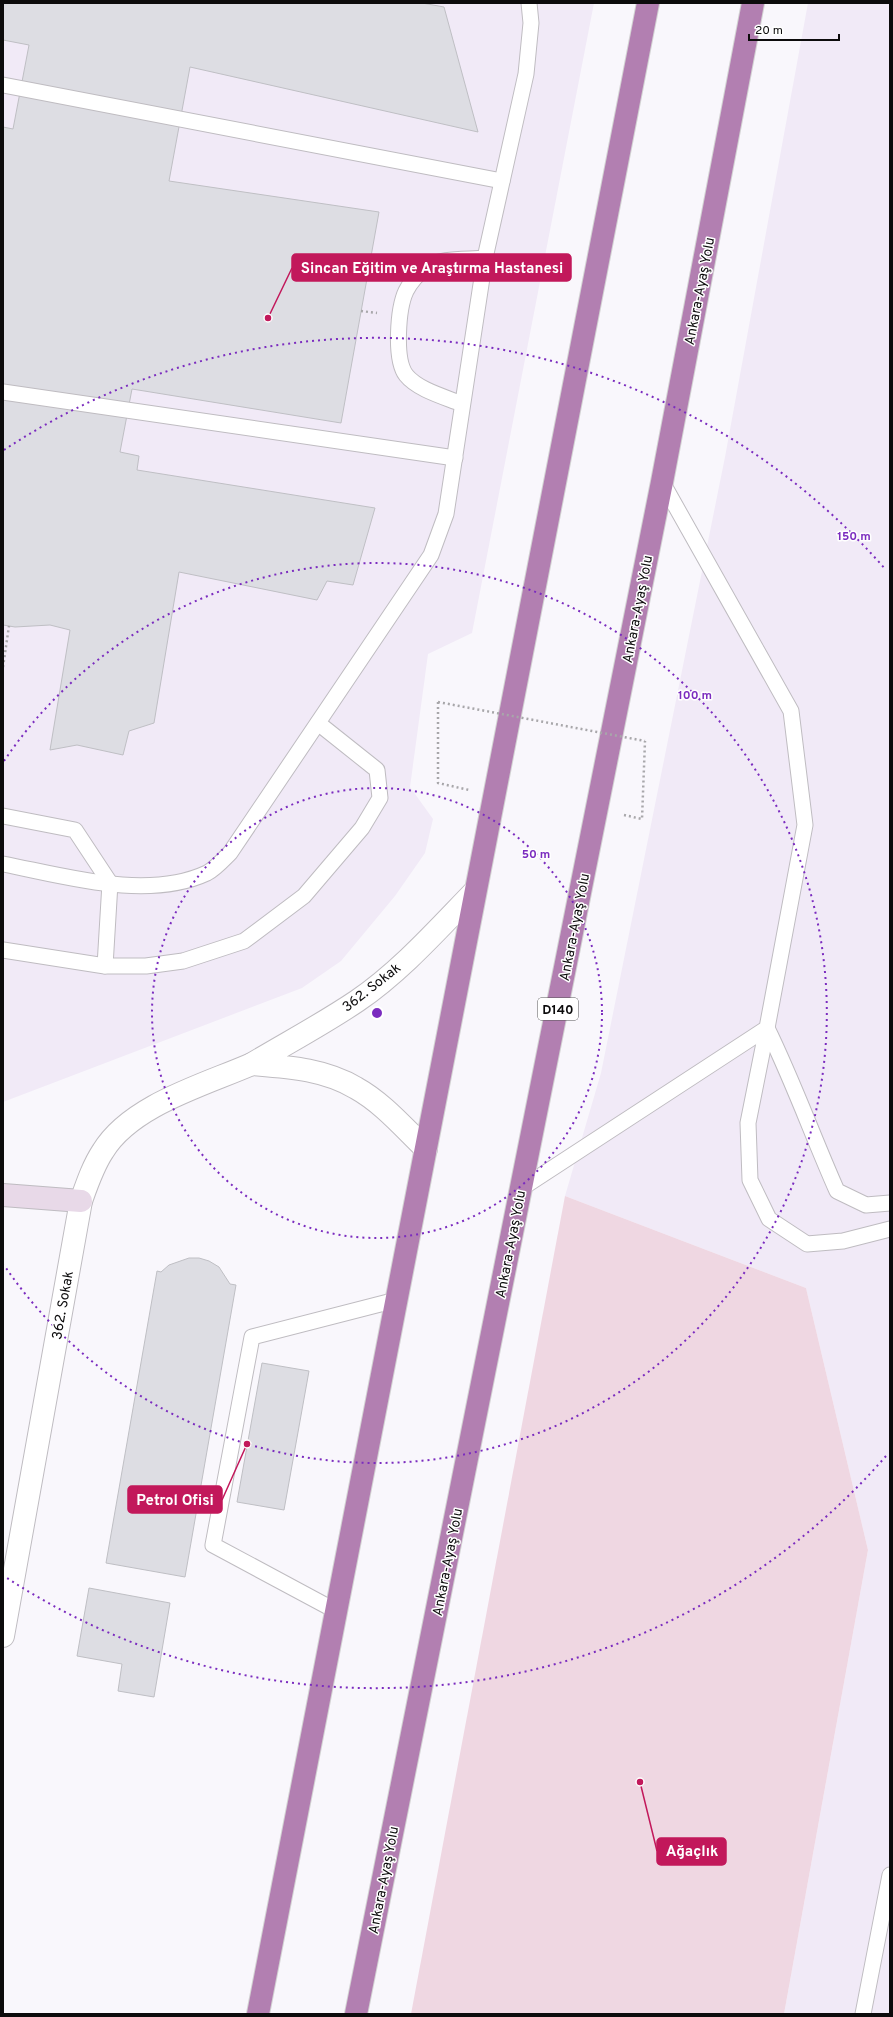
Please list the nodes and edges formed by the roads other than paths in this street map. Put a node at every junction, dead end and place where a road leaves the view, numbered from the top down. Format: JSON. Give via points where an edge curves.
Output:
{"nodes":[{"id":1,"x":529,"y":3,"type":"edge"},
{"id":2,"x":648,"y":3,"type":"edge"},
{"id":3,"x":753,"y":3,"type":"edge"},
{"id":4,"x":3,"y":85,"type":"edge"},
{"id":5,"x":502,"y":181,"type":"junction"},
{"id":6,"x":485,"y":258,"type":"junction"},
{"id":7,"x":3,"y":392,"type":"edge"},
{"id":8,"x":462,"y":404,"type":"junction"},
{"id":9,"x":455,"y":458,"type":"junction"},
{"id":10,"x":662,"y":482,"type":"junction"},
{"id":11,"x":318,"y":723,"type":"junction"},
{"id":12,"x":3,"y":816,"type":"edge"},
{"id":13,"x":3,"y":864,"type":"edge"},
{"id":14,"x":110,"y":883,"type":"junction"},
{"id":15,"x":475,"y":891,"type":"junction"},
{"id":16,"x":3,"y":950,"type":"edge"},
{"id":17,"x":105,"y":966,"type":"junction"},
{"id":18,"x":767,"y":1028,"type":"junction"},
{"id":19,"x":252,"y":1064,"type":"junction"},
{"id":20,"x":426,"y":1149,"type":"junction"},
{"id":21,"x":522,"y":1188,"type":"junction"},
{"id":22,"x":3,"y":1194,"type":"edge"},
{"id":23,"x":81,"y":1201,"type":"junction"},
{"id":24,"x":890,"y":1203,"type":"edge"},
{"id":25,"x":890,"y":1229,"type":"edge"},
{"id":26,"x":396,"y":1300,"type":"junction"},
{"id":27,"x":336,"y":1611,"type":"junction"},
{"id":28,"x":3,"y":1636,"type":"edge"},
{"id":29,"x":890,"y":1876,"type":"edge"},
{"id":30,"x":258,"y":2014,"type":"edge"},
{"id":31,"x":356,"y":2014,"type":"edge"},
{"id":32,"x":863,"y":2014,"type":"edge"}],
"edges":[{"from":1,"to":5,"type":"lane","via":[[531,23],[526,74]]},
{"from":2,"to":15,"type":"highway"},
{"from":3,"to":10,"type":"highway","name":"Ankara-Ayaş Yolu","number":"D140"},
{"from":4,"to":5,"type":"lane"},
{"from":5,"to":6,"type":"lane"},
{"from":6,"to":8,"type":"lane"},
{"from":6,"to":8,"type":"lane","via":[[445,261],[426,267],[406,292],[402,308],[399,343],[401,363],[406,375],[421,386]]},
{"from":7,"to":9,"type":"lane"},
{"from":8,"to":9,"type":"lane"},
{"from":9,"to":11,"type":"lane","via":[[446,514],[431,555]]},
{"from":10,"to":18,"type":"lane","via":[[792,711],[805,825]]},
{"from":10,"to":21,"type":"highway","name":"Ankara-Ayaş Yolu","number":"D140"},
{"from":11,"to":14,"type":"lane","via":[[230,854],[208,872],[171,885]]},
{"from":11,"to":17,"type":"lane","via":[[377,770],[380,798],[362,828],[304,896],[244,941],[183,961],[146,966]]},
{"from":12,"to":14,"type":"lane","via":[[75,830]]},
{"from":13,"to":14,"type":"lane"},
{"from":14,"to":17,"type":"lane"},
{"from":15,"to":19,"type":"street","name":"362. Sokak","via":[[406,960],[357,1001]]},
{"from":15,"to":20,"type":"highway"},
{"from":16,"to":17,"type":"lane"},
{"from":18,"to":21,"type":"lane"},
{"from":18,"to":24,"type":"lane","via":[[789,1074],[837,1191],[866,1205]]},
{"from":18,"to":25,"type":"lane","via":[[748,1123],[750,1180],[769,1219],[807,1244],[843,1241]]},
{"from":19,"to":20,"type":"street","name":"362. Sokak","via":[[324,1074],[356,1088],[386,1110]]},
{"from":19,"to":23,"type":"street","name":"362. Sokak","via":[[150,1108],[131,1120],[103,1150],[93,1168]]},
{"from":20,"to":26,"type":"highway"},
{"from":21,"to":31,"type":"highway","name":"Ankara-Ayaş Yolu","number":"D140"},
{"from":22,"to":23,"type":"main road"},
{"from":23,"to":28,"type":"street","name":"362. Sokak"},
{"from":26,"to":27,"type":"highway"},
{"from":26,"to":27,"type":"lane","via":[[252,1337],[213,1545]]},
{"from":27,"to":30,"type":"highway"},
{"from":29,"to":32,"type":"lane"}]}
